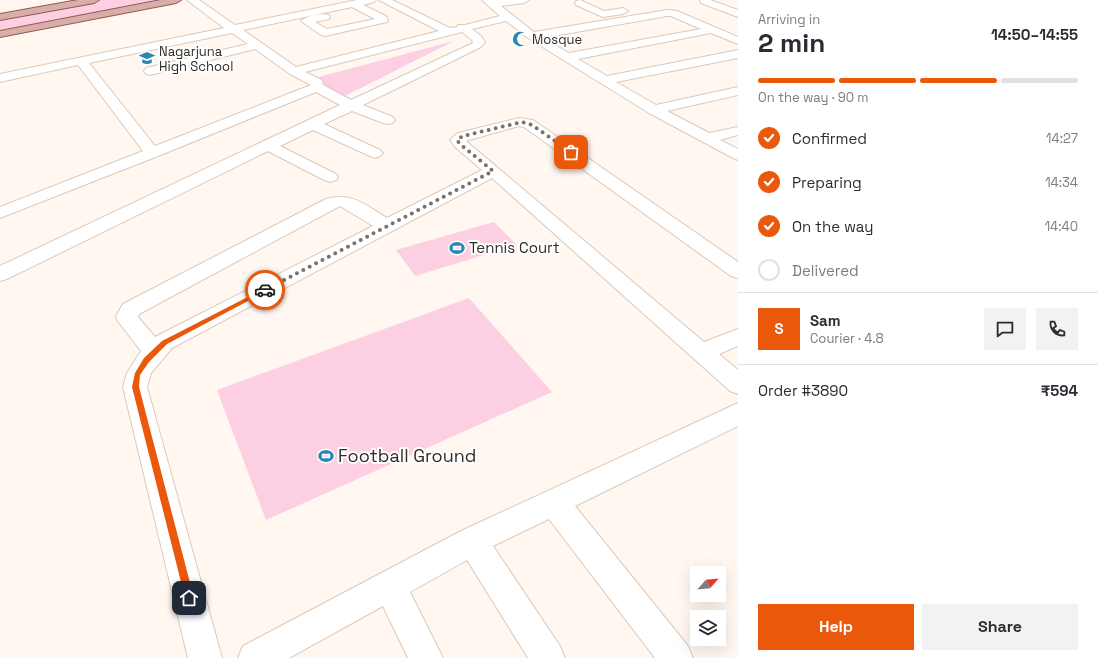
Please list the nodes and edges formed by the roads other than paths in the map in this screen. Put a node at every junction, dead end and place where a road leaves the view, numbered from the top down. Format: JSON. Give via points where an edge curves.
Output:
{"nodes":[{"id":1,"x":94,"y":0,"type":"edge"},
{"id":2,"x":176,"y":0,"type":"edge"},
{"id":3,"x":192,"y":0,"type":"edge"},
{"id":4,"x":384,"y":0,"type":"edge"},
{"id":5,"x":524,"y":0,"type":"edge"},
{"id":6,"x":704,"y":1,"type":"edge"},
{"id":7,"x":489,"y":2,"type":"edge"},
{"id":8,"x":361,"y":3,"type":"edge"},
{"id":9,"x":580,"y":3,"type":"dead end"},
{"id":10,"x":669,"y":3,"type":"dead end"},
{"id":11,"x":738,"y":14,"type":"edge"},
{"id":12,"x":311,"y":16,"type":"junction"},
{"id":13,"x":0,"y":17,"type":"edge"},
{"id":14,"x":508,"y":17,"type":"junction"},
{"id":15,"x":233,"y":28,"type":"junction"},
{"id":16,"x":455,"y":29,"type":"junction"},
{"id":17,"x":712,"y":30,"type":"junction"},
{"id":18,"x":0,"y":34,"type":"edge"},
{"id":19,"x":532,"y":36,"type":"junction"},
{"id":20,"x":738,"y":41,"type":"edge"},
{"id":21,"x":258,"y":45,"type":"junction"},
{"id":22,"x":738,"y":54,"type":"edge"},
{"id":23,"x":568,"y":57,"type":"junction"},
{"id":24,"x":81,"y":61,"type":"junction"},
{"id":25,"x":150,"y":70,"type":"dead end"},
{"id":26,"x":294,"y":71,"type":"junction"},
{"id":27,"x":0,"y":78,"type":"edge"},
{"id":28,"x":605,"y":80,"type":"junction"},
{"id":29,"x":317,"y":87,"type":"junction"},
{"id":30,"x":738,"y":90,"type":"edge"},
{"id":31,"x":350,"y":105,"type":"junction"},
{"id":32,"x":654,"y":110,"type":"junction"},
{"id":33,"x":388,"y":120,"type":"dead end"},
{"id":34,"x":312,"y":124,"type":"junction"},
{"id":35,"x":738,"y":131,"type":"edge"},
{"id":36,"x":708,"y":138,"type":"junction"},
{"id":37,"x":269,"y":146,"type":"junction"},
{"id":38,"x":153,"y":153,"type":"junction"},
{"id":39,"x":375,"y":153,"type":"dead end"},
{"id":40,"x":738,"y":155,"type":"edge"},
{"id":41,"x":493,"y":171,"type":"junction"},
{"id":42,"x":330,"y":177,"type":"dead end"},
{"id":43,"x":0,"y":213,"type":"edge"},
{"id":44,"x":387,"y":226,"type":"junction"},
{"id":45,"x":738,"y":271,"type":"edge"},
{"id":46,"x":0,"y":274,"type":"edge"},
{"id":47,"x":738,"y":336,"type":"edge"},
{"id":48,"x":154,"y":352,"type":"junction"},
{"id":49,"x":702,"y":352,"type":"junction"},
{"id":50,"x":738,"y":384,"type":"edge"},
{"id":51,"x":738,"y":414,"type":"edge"},
{"id":52,"x":554,"y":502,"type":"junction"},
{"id":53,"x":472,"y":541,"type":"junction"},
{"id":54,"x":390,"y":586,"type":"junction"},
{"id":55,"x":205,"y":658,"type":"edge"},
{"id":56,"x":255,"y":658,"type":"edge"},
{"id":57,"x":426,"y":658,"type":"edge"},
{"id":58,"x":548,"y":658,"type":"edge"},
{"id":59,"x":676,"y":658,"type":"edge"}],
"edges":[{"from":1,"to":13,"type":"main road"},
{"from":2,"to":18,"type":"main road"},
{"from":3,"to":15,"type":"street"},
{"from":4,"to":16,"type":"street"},
{"from":5,"to":7,"type":"street"},
{"from":6,"to":11,"type":"street"},
{"from":7,"to":14,"type":"street"},
{"from":8,"to":12,"type":"street"},
{"from":8,"to":12,"type":"street","via":[[383,20],[324,34],[306,21]]},
{"from":9,"to":10,"type":"street","via":[[604,14]]},
{"from":12,"to":15,"type":"street"},
{"from":14,"to":16,"type":"street"},
{"from":14,"to":19,"type":"street"},
{"from":15,"to":21,"type":"street"},
{"from":15,"to":24,"type":"street"},
{"from":16,"to":26,"type":"street"},
{"from":16,"to":31,"type":"street","via":[[477,38],[479,42]]},
{"from":17,"to":19,"type":"street","via":[[673,13],[667,13]]},
{"from":17,"to":20,"type":"street"},
{"from":17,"to":23,"type":"street"},
{"from":19,"to":23,"type":"street"},
{"from":21,"to":25,"type":"street"},
{"from":21,"to":26,"type":"street"},
{"from":22,"to":28,"type":"street"},
{"from":23,"to":28,"type":"street"},
{"from":24,"to":27,"type":"street"},
{"from":24,"to":38,"type":"street"},
{"from":26,"to":29,"type":"street","via":[[317,84]]},
{"from":28,"to":32,"type":"street"},
{"from":29,"to":31,"type":"street"},
{"from":29,"to":38,"type":"street"},
{"from":30,"to":32,"type":"street"},
{"from":31,"to":33,"type":"street"},
{"from":31,"to":34,"type":"street"},
{"from":32,"to":36,"type":"street"},
{"from":34,"to":37,"type":"street"},
{"from":34,"to":39,"type":"street"},
{"from":35,"to":36,"type":"street"},
{"from":36,"to":40,"type":"street"},
{"from":37,"to":42,"type":"street"},
{"from":37,"to":46,"type":"street"},
{"from":38,"to":43,"type":"street"},
{"from":41,"to":44,"type":"street"},
{"from":41,"to":45,"type":"street","via":[[460,144],[458,138],[519,122],[528,123]]},
{"from":41,"to":49,"type":"street"},
{"from":44,"to":48,"type":"street","via":[[164,342]]},
{"from":44,"to":48,"type":"street","via":[[347,202],[339,200],[131,309],[127,316],[128,320]]},
{"from":47,"to":49,"type":"street"},
{"from":48,"to":55,"type":"street","via":[[137,375],[135,387]]},
{"from":49,"to":50,"type":"street"},
{"from":51,"to":52,"type":"street"},
{"from":52,"to":53,"type":"street"},
{"from":52,"to":59,"type":"street"},
{"from":53,"to":54,"type":"street"},
{"from":53,"to":58,"type":"street"},
{"from":54,"to":56,"type":"street"},
{"from":54,"to":57,"type":"street"}]}
